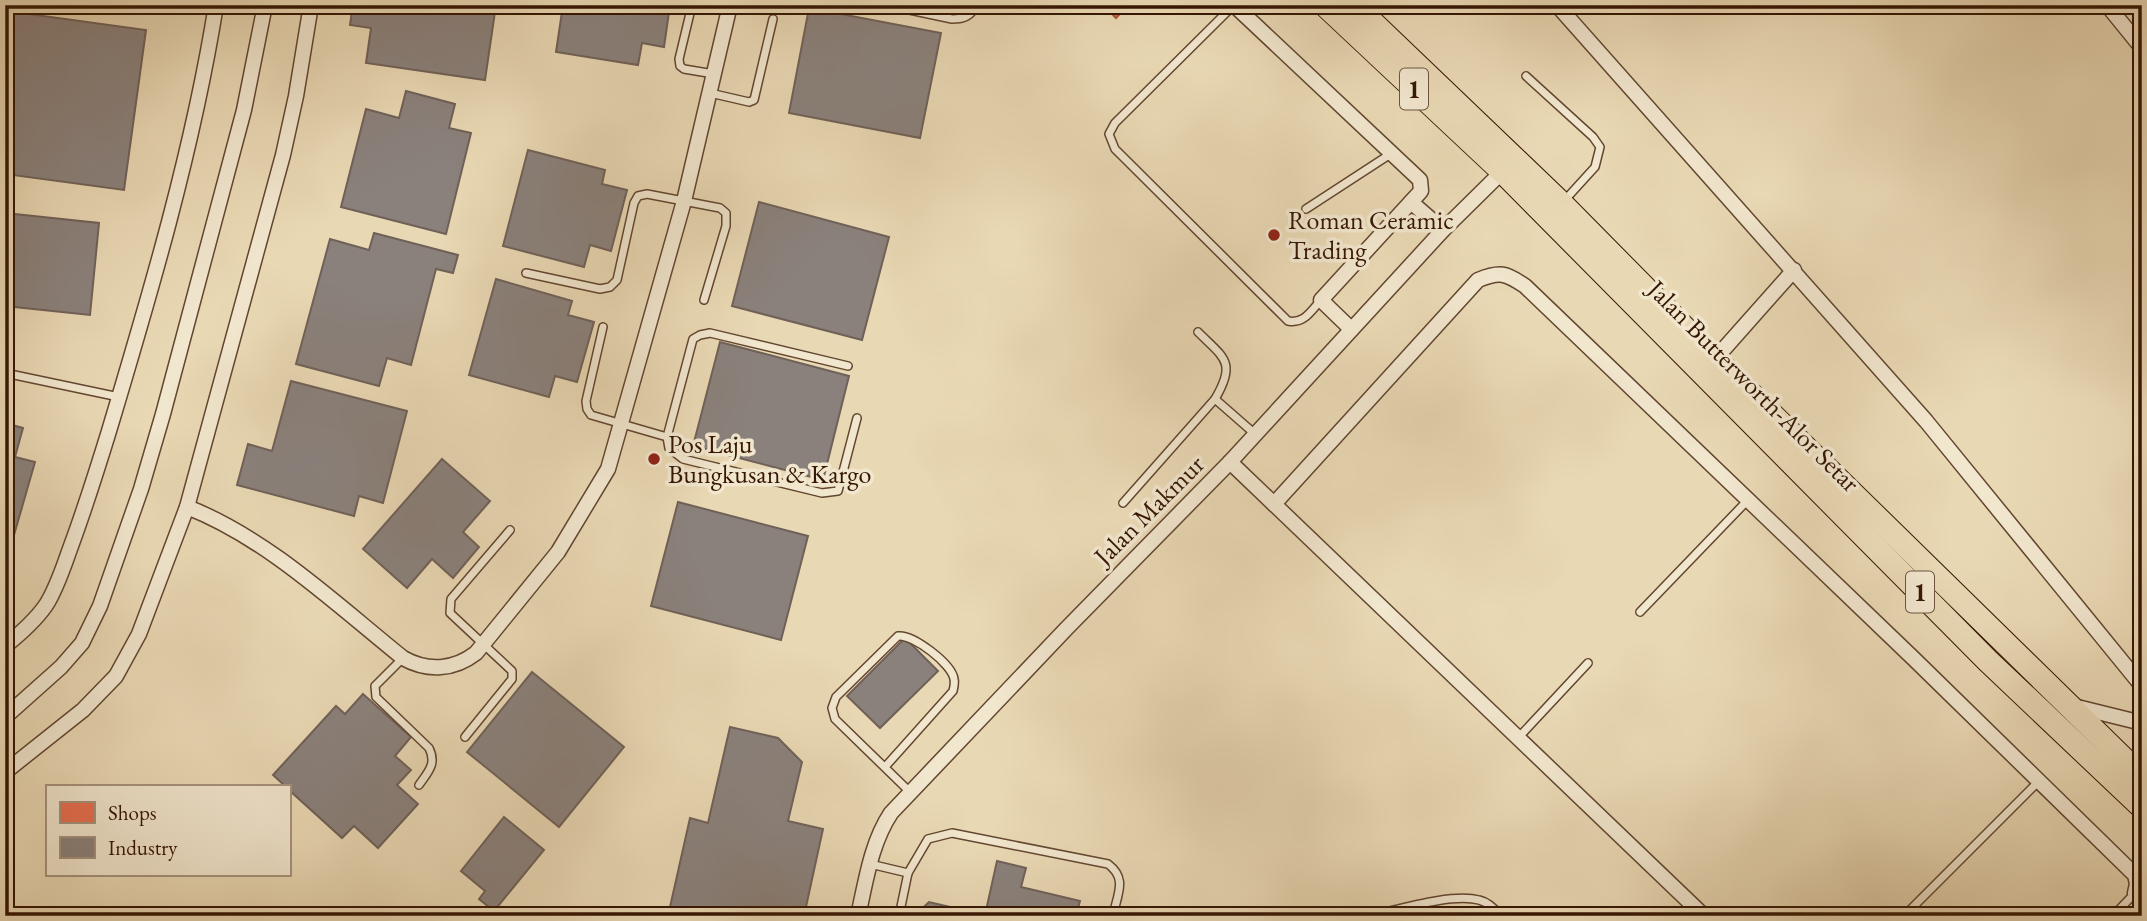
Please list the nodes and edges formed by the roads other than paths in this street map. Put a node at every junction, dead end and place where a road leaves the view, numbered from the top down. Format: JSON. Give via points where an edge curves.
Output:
{"nodes":[{"id":1,"x":216,"y":5,"type":"edge"},
{"id":2,"x":265,"y":5,"type":"edge"},
{"id":3,"x":311,"y":5,"type":"edge"},
{"id":4,"x":692,"y":5,"type":"edge"},
{"id":5,"x":730,"y":5,"type":"edge"},
{"id":6,"x":886,"y":5,"type":"edge"},
{"id":7,"x":977,"y":5,"type":"edge"},
{"id":8,"x":1135,"y":5,"type":"edge"},
{"id":9,"x":1155,"y":5,"type":"edge"},
{"id":10,"x":1234,"y":5,"type":"edge"},
{"id":11,"x":1325,"y":5,"type":"edge"},
{"id":12,"x":1354,"y":5,"type":"edge"},
{"id":13,"x":1557,"y":5,"type":"edge"},
{"id":14,"x":2107,"y":5,"type":"edge"},
{"id":15,"x":773,"y":19,"type":"dead end"},
{"id":16,"x":2142,"y":48,"type":"edge"},
{"id":17,"x":713,"y":74,"type":"junction"},
{"id":18,"x":1526,"y":76,"type":"dead end"},
{"id":19,"x":709,"y":93,"type":"junction"},
{"id":20,"x":1392,"y":153,"type":"junction"},
{"id":21,"x":1508,"y":166,"type":"junction"},
{"id":22,"x":684,"y":201,"type":"junction"},
{"id":23,"x":1411,"y":202,"type":"junction"},
{"id":24,"x":1562,"y":204,"type":"junction"},
{"id":25,"x":1306,"y":209,"type":"dead end"},
{"id":26,"x":1443,"y":230,"type":"junction"},
{"id":27,"x":1794,"y":270,"type":"junction"},
{"id":28,"x":526,"y":273,"type":"dead end"},
{"id":29,"x":704,"y":300,"type":"dead end"},
{"id":30,"x":1321,"y":300,"type":"junction"},
{"id":31,"x":603,"y":327,"type":"dead end"},
{"id":32,"x":1351,"y":329,"type":"junction"},
{"id":33,"x":1198,"y":332,"type":"dead end"},
{"id":34,"x":1716,"y":359,"type":"junction"},
{"id":35,"x":848,"y":366,"type":"dead end"},
{"id":36,"x":5,"y":373,"type":"edge"},
{"id":37,"x":119,"y":397,"type":"junction"},
{"id":38,"x":1215,"y":399,"type":"junction"},
{"id":39,"x":856,"y":418,"type":"dead end"},
{"id":40,"x":623,"y":425,"type":"junction"},
{"id":41,"x":1255,"y":435,"type":"junction"},
{"id":42,"x":667,"y":437,"type":"junction"},
{"id":43,"x":1230,"y":462,"type":"junction"},
{"id":44,"x":1747,"y":501,"type":"junction"},
{"id":45,"x":1123,"y":503,"type":"dead end"},
{"id":46,"x":1274,"y":504,"type":"junction"},
{"id":47,"x":187,"y":507,"type":"junction"},
{"id":48,"x":510,"y":530,"type":"dead end"},
{"id":49,"x":1640,"y":611,"type":"dead end"},
{"id":50,"x":485,"y":644,"type":"junction"},
{"id":51,"x":5,"y":646,"type":"edge"},
{"id":52,"x":403,"y":658,"type":"junction"},
{"id":53,"x":1588,"y":663,"type":"dead end"},
{"id":54,"x":2142,"y":686,"type":"edge"},
{"id":55,"x":2065,"y":704,"type":"junction"},
{"id":56,"x":5,"y":717,"type":"edge"},
{"id":57,"x":2142,"y":723,"type":"edge"},
{"id":58,"x":466,"y":737,"type":"dead end"},
{"id":59,"x":1519,"y":737,"type":"junction"},
{"id":60,"x":885,"y":767,"type":"junction"},
{"id":61,"x":5,"y":772,"type":"edge"},
{"id":62,"x":2142,"y":777,"type":"edge"},
{"id":63,"x":2038,"y":782,"type":"junction"},
{"id":64,"x":419,"y":785,"type":"dead end"},
{"id":65,"x":910,"y":792,"type":"junction"},
{"id":66,"x":2142,"y":807,"type":"edge"},
{"id":67,"x":869,"y":863,"type":"junction"},
{"id":68,"x":908,"y":873,"type":"junction"},
{"id":69,"x":2135,"y":893,"type":"joint"},
{"id":70,"x":5,"y":911,"type":"edge"},
{"id":71,"x":10,"y":916,"type":"edge"},
{"id":72,"x":858,"y":916,"type":"edge"},
{"id":73,"x":899,"y":916,"type":"edge"},
{"id":74,"x":1113,"y":916,"type":"edge"},
{"id":75,"x":1368,"y":916,"type":"edge"},
{"id":76,"x":1501,"y":916,"type":"edge"},
{"id":77,"x":1704,"y":916,"type":"edge"},
{"id":78,"x":1904,"y":916,"type":"edge"},
{"id":79,"x":2113,"y":916,"type":"edge"}],
"edges":[{"from":1,"to":37,"type":"street","via":[[190,134]]},
{"from":2,"to":56,"type":"street","via":[[244,110],[170,388],[100,606],[82,643]]},
{"from":3,"to":47,"type":"street","via":[[284,155]]},
{"from":4,"to":17,"type":"lane","via":[[680,66]]},
{"from":5,"to":17,"type":"street"},
{"from":6,"to":7,"type":"lane","via":[[952,19],[971,15]]},
{"from":8,"to":9,"type":"lane","via":[[1147,10]]},
{"from":10,"to":20,"type":"street"},
{"from":10,"to":30,"type":"lane","via":[[1115,123],[1110,134],[1115,149],[1288,321],[1303,320]]},
{"from":11,"to":21,"type":"main road","name":"Jalan Butterworth-Alor Setar","number":"1"},
{"from":12,"to":21,"type":"main road","name":"Jalan Butterworth-Alor Setar","number":"1"},
{"from":13,"to":27,"type":"street"},
{"from":14,"to":16,"type":"street"},
{"from":15,"to":19,"type":"lane","via":[[754,100]]},
{"from":17,"to":19,"type":"street"},
{"from":18,"to":24,"type":"lane","via":[[1600,147],[1595,166]]},
{"from":19,"to":22,"type":"street"},
{"from":20,"to":23,"type":"street","via":[[1420,180],[1420,191]]},
{"from":20,"to":25,"type":"lane"},
{"from":21,"to":24,"type":"main road","name":"Jalan Butterworth-Alor Setar","number":"1"},
{"from":21,"to":26,"type":"street","name":"Jalan Makmur"},
{"from":21,"to":66,"type":"main road","name":"Jalan Butterworth-Alor Setar","number":"1","via":[[1988,661]]},
{"from":22,"to":28,"type":"lane","via":[[647,194],[638,197],[617,280],[610,287],[600,289]]},
{"from":22,"to":29,"type":"lane","via":[[726,213]]},
{"from":22,"to":40,"type":"street"},
{"from":23,"to":26,"type":"street"},
{"from":23,"to":30,"type":"street"},
{"from":24,"to":34,"type":"main road","name":"Jalan Butterworth-Alor Setar","number":"1"},
{"from":26,"to":32,"type":"street","name":"Jalan Makmur"},
{"from":27,"to":34,"type":"street"},
{"from":27,"to":54,"type":"street","via":[[1926,421]]},
{"from":30,"to":32,"type":"street"},
{"from":31,"to":40,"type":"lane","via":[[587,409],[591,415]]},
{"from":32,"to":41,"type":"street","name":"Jalan Makmur"},
{"from":33,"to":38,"type":"lane","via":[[1223,356],[1226,366],[1225,382]]},
{"from":34,"to":55,"type":"main road","name":"Jalan Butterworth-Alor Setar","number":"1"},
{"from":35,"to":42,"type":"lane","via":[[710,333],[700,335],[693,339]]},
{"from":36,"to":37,"type":"lane"},
{"from":37,"to":51,"type":"street","via":[[91,492],[47,603]]},
{"from":38,"to":41,"type":"lane"},
{"from":38,"to":45,"type":"lane"},
{"from":39,"to":42,"type":"lane","via":[[838,491],[832,493],[683,459],[669,448]]},
{"from":40,"to":42,"type":"lane"},
{"from":40,"to":50,"type":"street","via":[[608,469],[589,504],[558,552]]},
{"from":41,"to":43,"type":"street","name":"Jalan Makmur"},
{"from":43,"to":46,"type":"street"},
{"from":43,"to":65,"type":"street","name":"Jalan Makmur"},
{"from":44,"to":46,"type":"street","via":[[1525,286],[1510,275],[1494,274],[1478,280]]},
{"from":44,"to":49,"type":"lane"},
{"from":44,"to":63,"type":"street"},
{"from":46,"to":59,"type":"street"},
{"from":47,"to":52,"type":"street","via":[[212,516],[274,555]]},
{"from":47,"to":61,"type":"street","via":[[139,635],[116,676],[83,710]]},
{"from":48,"to":50,"type":"lane","via":[[449,607]]},
{"from":50,"to":52,"type":"street","via":[[464,663],[444,668],[416,665]]},
{"from":50,"to":58,"type":"lane","via":[[512,671],[512,679]]},
{"from":52,"to":64,"type":"lane","via":[[374,691],[433,756],[433,765]]},
{"from":53,"to":59,"type":"lane"},
{"from":55,"to":57,"type":"street"},
{"from":55,"to":62,"type":"main road","name":"Jalan Butterworth-Alor Setar","number":"1"},
{"from":59,"to":77,"type":"street"},
{"from":60,"to":60,"type":"lane","via":[[835,719],[832,708],[836,697],[898,636],[906,635],[948,668],[954,691]]},
{"from":60,"to":65,"type":"lane"},
{"from":63,"to":69,"type":"street","via":[[2135,875]]},
{"from":63,"to":78,"type":"lane"},
{"from":65,"to":67,"type":"street","name":"Jalan Makmur","via":[[880,828]]},
{"from":67,"to":68,"type":"lane"},
{"from":67,"to":72,"type":"street","name":"Jalan Makmur"},
{"from":68,"to":73,"type":"lane"},
{"from":68,"to":74,"type":"lane","via":[[928,839],[952,833],[1108,864],[1121,880]]},
{"from":69,"to":79,"type":"lane"},
{"from":70,"to":71,"type":"street"},
{"from":75,"to":76,"type":"lane","via":[[1445,900],[1478,900]]}]}
